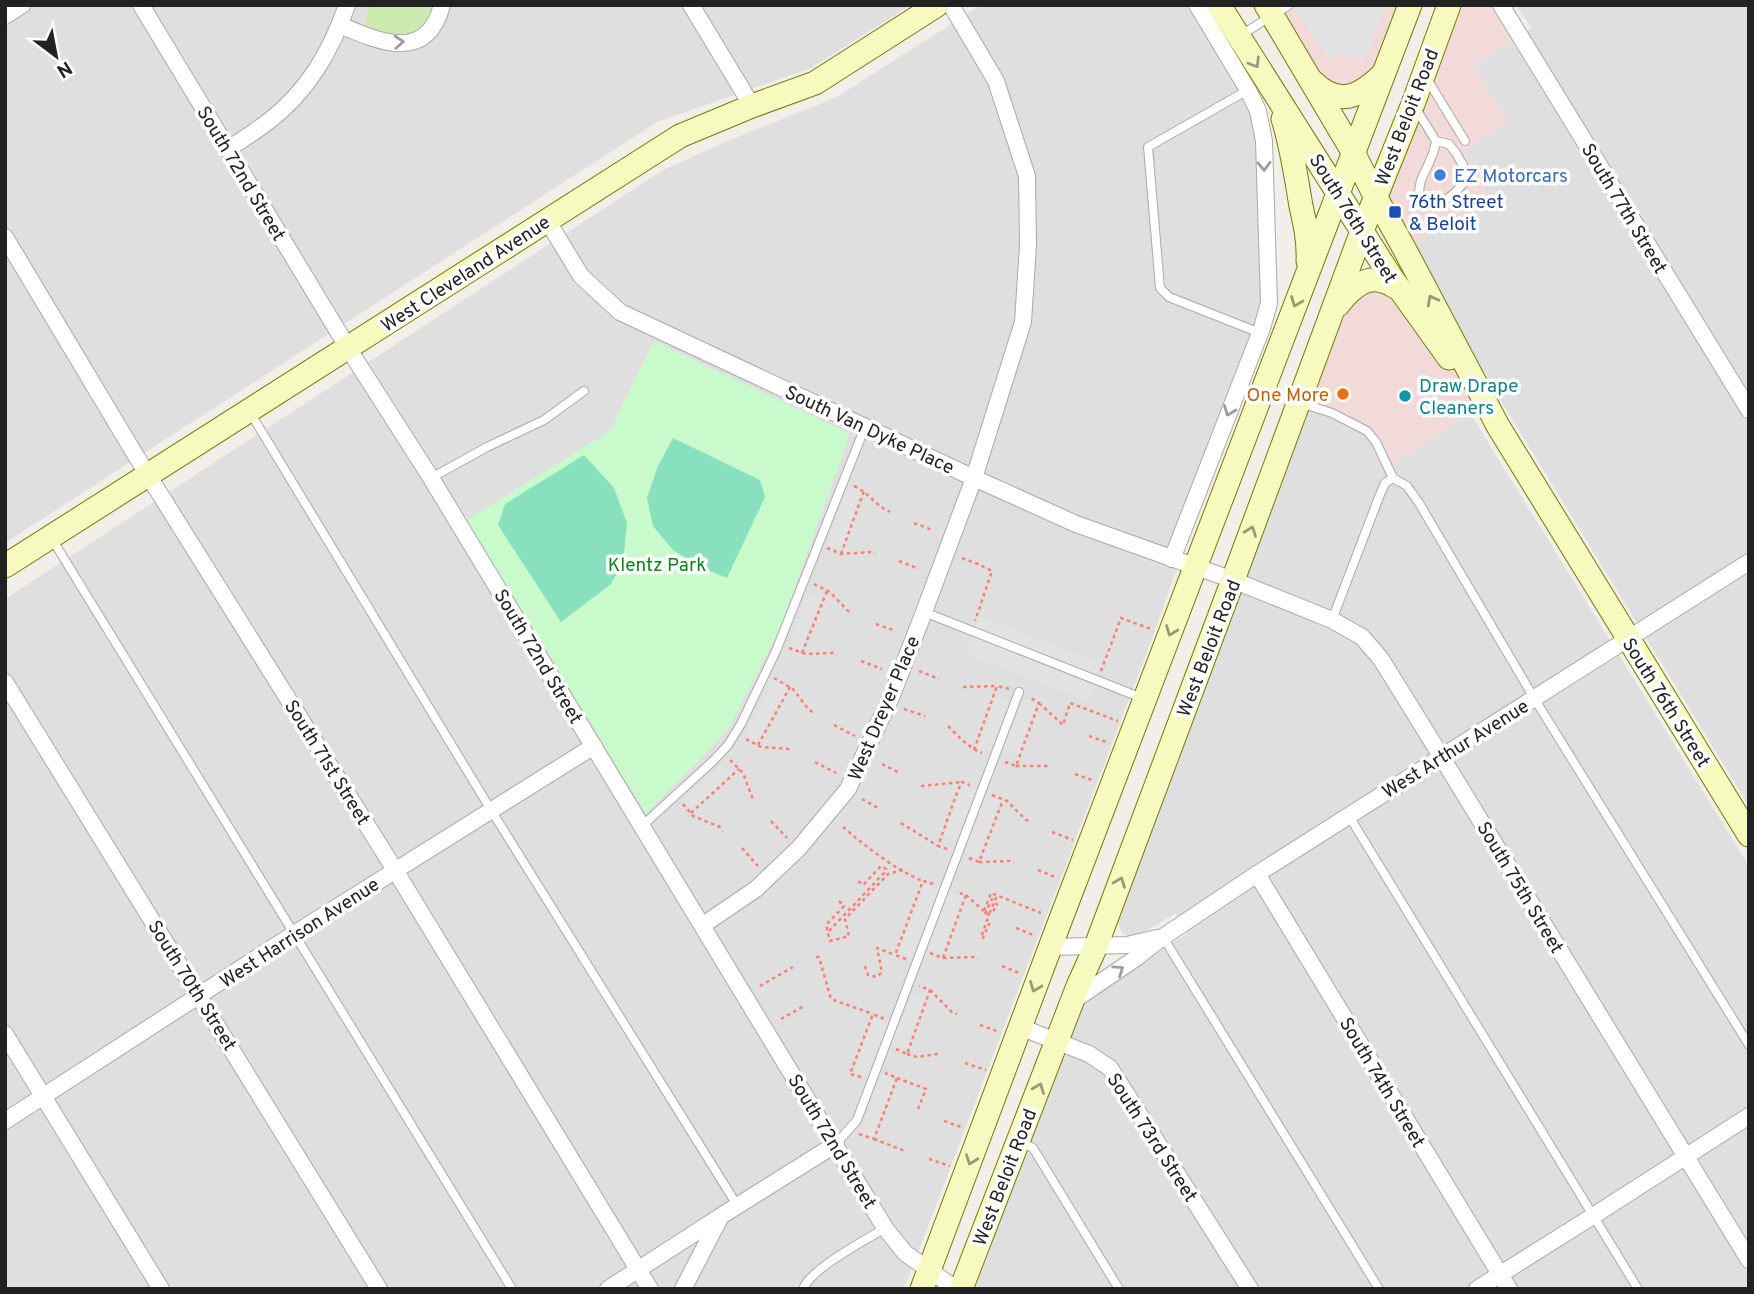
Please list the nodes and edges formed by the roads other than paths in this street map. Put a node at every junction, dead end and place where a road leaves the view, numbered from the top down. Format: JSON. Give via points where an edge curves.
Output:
{"nodes":[{"id":1,"x":22,"y":5,"type":"edge"},
{"id":2,"x":141,"y":5,"type":"edge"},
{"id":3,"x":347,"y":5,"type":"edge"},
{"id":4,"x":442,"y":5,"type":"edge"},
{"id":5,"x":691,"y":5,"type":"edge"},
{"id":6,"x":937,"y":5,"type":"edge"},
{"id":7,"x":951,"y":5,"type":"edge"},
{"id":8,"x":1197,"y":5,"type":"edge"},
{"id":9,"x":1219,"y":5,"type":"edge"},
{"id":10,"x":1410,"y":5,"type":"edge"},
{"id":11,"x":1449,"y":5,"type":"edge"},
{"id":12,"x":1501,"y":5,"type":"edge"},
{"id":13,"x":1276,"y":9,"type":"edge"},
{"id":14,"x":5,"y":16,"type":"edge"},
{"id":15,"x":340,"y":26,"type":"junction"},
{"id":16,"x":1238,"y":36,"type":"junction"},
{"id":17,"x":1424,"y":74,"type":"junction"},
{"id":18,"x":1382,"y":75,"type":"junction"},
{"id":19,"x":1310,"y":79,"type":"junction"},
{"id":20,"x":1250,"y":95,"type":"junction"},
{"id":21,"x":1276,"y":96,"type":"junction"},
{"id":22,"x":1413,"y":104,"type":"junction"},
{"id":23,"x":752,"y":106,"type":"junction"},
{"id":24,"x":1436,"y":141,"type":"junction"},
{"id":25,"x":1465,"y":141,"type":"dead end"},
{"id":26,"x":228,"y":149,"type":"junction"},
{"id":27,"x":1353,"y":152,"type":"junction"},
{"id":28,"x":1338,"y":193,"type":"junction"},
{"id":29,"x":1375,"y":196,"type":"junction"},
{"id":30,"x":547,"y":220,"type":"junction"},
{"id":31,"x":1362,"y":231,"type":"junction"},
{"id":32,"x":5,"y":236,"type":"edge"},
{"id":33,"x":1307,"y":272,"type":"junction"},
{"id":34,"x":1398,"y":288,"type":"junction"},
{"id":35,"x":1332,"y":313,"type":"junction"},
{"id":36,"x":1260,"y":333,"type":"junction"},
{"id":37,"x":348,"y":348,"type":"junction"},
{"id":38,"x":584,"y":391,"type":"dead end"},
{"id":39,"x":1298,"y":402,"type":"junction"},
{"id":40,"x":1749,"y":410,"type":"edge"},
{"id":41,"x":249,"y":411,"type":"junction"},
{"id":42,"x":1498,"y":426,"type":"junction"},
{"id":43,"x":864,"y":427,"type":"junction"},
{"id":44,"x":148,"y":475,"type":"junction"},
{"id":45,"x":431,"y":478,"type":"junction"},
{"id":46,"x":974,"y":478,"type":"junction"},
{"id":47,"x":1393,"y":478,"type":"junction"},
{"id":48,"x":51,"y":537,"type":"junction"},
{"id":49,"x":1172,"y":559,"type":"junction"},
{"id":50,"x":1749,"y":562,"type":"edge"},
{"id":51,"x":5,"y":566,"type":"edge"},
{"id":52,"x":1195,"y":567,"type":"junction"},
{"id":53,"x":1233,"y":580,"type":"junction"},
{"id":54,"x":924,"y":612,"type":"junction"},
{"id":55,"x":1332,"y":620,"type":"junction"},
{"id":56,"x":1627,"y":639,"type":"junction"},
{"id":57,"x":5,"y":682,"type":"edge"},
{"id":58,"x":1019,"y":692,"type":"dead end"},
{"id":59,"x":1534,"y":698,"type":"junction"},
{"id":60,"x":1144,"y":699,"type":"junction"},
{"id":61,"x":594,"y":746,"type":"junction"},
{"id":62,"x":1441,"y":756,"type":"junction"},
{"id":63,"x":491,"y":810,"type":"junction"},
{"id":64,"x":1349,"y":816,"type":"junction"},
{"id":65,"x":642,"y":826,"type":"junction"},
{"id":66,"x":1749,"y":835,"type":"edge"},
{"id":67,"x":395,"y":870,"type":"junction"},
{"id":68,"x":1257,"y":874,"type":"junction"},
{"id":69,"x":703,"y":925,"type":"junction"},
{"id":70,"x":295,"y":934,"type":"junction"},
{"id":71,"x":1163,"y":937,"type":"junction"},
{"id":72,"x":1043,"y":942,"type":"junction"},
{"id":73,"x":1096,"y":946,"type":"junction"},
{"id":74,"x":200,"y":996,"type":"junction"},
{"id":75,"x":1073,"y":1001,"type":"junction"},
{"id":76,"x":1010,"y":1029,"type":"junction"},
{"id":77,"x":5,"y":1034,"type":"edge"},
{"id":78,"x":1057,"y":1040,"type":"junction"},
{"id":79,"x":1749,"y":1045,"type":"edge"},
{"id":80,"x":44,"y":1096,"type":"junction"},
{"id":81,"x":1749,"y":1116,"type":"edge"},
{"id":82,"x":5,"y":1121,"type":"edge"},
{"id":83,"x":1019,"y":1141,"type":"junction"},
{"id":84,"x":835,"y":1144,"type":"junction"},
{"id":85,"x":1686,"y":1157,"type":"junction"},
{"id":86,"x":737,"y":1205,"type":"junction"},
{"id":87,"x":721,"y":1216,"type":"junction"},
{"id":88,"x":1593,"y":1216,"type":"junction"},
{"id":89,"x":885,"y":1228,"type":"junction"},
{"id":90,"x":1749,"y":1260,"type":"edge"},
{"id":91,"x":638,"y":1270,"type":"junction"},
{"id":92,"x":926,"y":1279,"type":"edge"},
{"id":93,"x":1504,"y":1282,"type":"edge"},
{"id":94,"x":162,"y":1289,"type":"edge"},
{"id":95,"x":379,"y":1289,"type":"edge"},
{"id":96,"x":512,"y":1289,"type":"edge"},
{"id":97,"x":608,"y":1289,"type":"edge"},
{"id":98,"x":650,"y":1289,"type":"edge"},
{"id":99,"x":683,"y":1289,"type":"edge"},
{"id":100,"x":803,"y":1289,"type":"edge"},
{"id":101,"x":958,"y":1289,"type":"edge"},
{"id":102,"x":1119,"y":1289,"type":"edge"},
{"id":103,"x":1250,"y":1289,"type":"edge"},
{"id":104,"x":1379,"y":1289,"type":"edge"},
{"id":105,"x":1477,"y":1289,"type":"edge"},
{"id":106,"x":1638,"y":1289,"type":"edge"}],
"edges":[{"from":1,"to":14,"type":"street"},
{"from":2,"to":26,"type":"street","name":"South 72nd Street"},
{"from":3,"to":15,"type":"street"},
{"from":15,"to":4,"type":"street","one_way":true,"via":[[382,41],[409,42],[435,24]]},
{"from":5,"to":23,"type":"street"},
{"from":6,"to":23,"type":"main road","name":"West Cleveland Avenue","via":[[815,83]]},
{"from":7,"to":46,"type":"street","via":[[996,81],[1027,176],[1023,322]]},
{"from":8,"to":20,"type":"street"},
{"from":9,"to":16,"type":"main road","name":"South 76th Street"},
{"from":10,"to":18,"type":"main road","name":"West Beloit Road"},
{"from":11,"to":17,"type":"main road","name":"West Beloit Road"},
{"from":12,"to":40,"type":"street","name":"South 77th Street"},
{"from":13,"to":16,"type":"lane"},
{"from":13,"to":19,"type":"main road","name":"South 76th Street"},
{"from":15,"to":26,"type":"street","via":[[300,93],[270,121]]},
{"from":16,"to":21,"type":"main road","name":"South 76th Street","one_way":true},
{"from":17,"to":22,"type":"main road","name":"West Beloit Road"},
{"from":17,"to":25,"type":"lane"},
{"from":18,"to":19,"type":"main road","via":[[1346,97],[1329,95]]},
{"from":18,"to":27,"type":"main road","name":"West Beloit Road"},
{"from":19,"to":27,"type":"main road","name":"South 76th Street"},
{"from":20,"to":36,"type":"street","one_way":true,"via":[[1264,141],[1269,303]]},
{"from":20,"to":36,"type":"lane","via":[[1148,147],[1160,288],[1169,297]]},
{"from":21,"to":28,"type":"main road","name":"South 76th Street"},
{"from":21,"to":33,"type":"main road","via":[[1304,222]]},
{"from":22,"to":24,"type":"lane"},
{"from":22,"to":29,"type":"main road","name":"West Beloit Road"},
{"from":23,"to":30,"type":"main road","name":"West Cleveland Avenue","via":[[680,136]]},
{"from":24,"to":24,"type":"lane","via":[[1419,188],[1419,197],[1433,205],[1460,189],[1469,176],[1449,144]]},
{"from":26,"to":37,"type":"street","name":"South 72nd Street"},
{"from":27,"to":28,"type":"main road","name":"West Beloit Road"},
{"from":27,"to":29,"type":"main road","name":"South 76th Street"},
{"from":28,"to":31,"type":"main road","name":"South 76th Street"},
{"from":28,"to":33,"type":"main road","name":"West Beloit Road"},
{"from":29,"to":31,"type":"main road","name":"West Beloit Road"},
{"from":42,"to":29,"type":"main road","name":"South 76th Street","one_way":true},
{"from":30,"to":37,"type":"main road","name":"West Cleveland Avenue"},
{"from":30,"to":43,"type":"street","name":"South Van Dyke Place","via":[[580,276],[620,312]]},
{"from":31,"to":34,"type":"main road","name":"South 76th Street"},
{"from":31,"to":35,"type":"main road","name":"West Beloit Road"},
{"from":32,"to":44,"type":"street","name":"South 71st Street"},
{"from":33,"to":52,"type":"main road","name":"West Beloit Road","one_way":true},
{"from":34,"to":35,"type":"main road","via":[[1370,280],[1352,288]]},
{"from":34,"to":42,"type":"main road","name":"South 76th Street"},
{"from":35,"to":39,"type":"main road","name":"West Beloit Road"},
{"from":36,"to":49,"type":"street","one_way":true},
{"from":37,"to":41,"type":"main road","name":"West Cleveland Avenue"},
{"from":37,"to":45,"type":"street","name":"South 72nd Street"},
{"from":38,"to":45,"type":"lane","via":[[544,420]]},
{"from":39,"to":47,"type":"lane","via":[[1367,431]]},
{"from":53,"to":39,"type":"main road","name":"West Beloit Road","one_way":true},
{"from":41,"to":44,"type":"main road","name":"West Cleveland Avenue"},
{"from":41,"to":63,"type":"lane"},
{"from":42,"to":56,"type":"main road","name":"South 76th Street"},
{"from":43,"to":46,"type":"street","name":"South Van Dyke Place"},
{"from":43,"to":65,"type":"lane","via":[[779,644],[735,733],[722,751]]},
{"from":44,"to":48,"type":"main road","name":"West Cleveland Avenue"},
{"from":44,"to":67,"type":"street","name":"South 71st Street"},
{"from":45,"to":61,"type":"street","name":"South 72nd Street"},
{"from":46,"to":49,"type":"street","name":"South Van Dyke Place","via":[[1076,524]]},
{"from":46,"to":54,"type":"street","name":"West Dreyer Place"},
{"from":47,"to":55,"type":"lane","via":[[1379,497]]},
{"from":47,"to":59,"type":"lane","via":[[1407,486],[1419,503]]},
{"from":48,"to":51,"type":"main road","name":"West Cleveland Avenue"},
{"from":48,"to":70,"type":"lane"},
{"from":49,"to":52,"type":"street","name":"South Van Dyke Place"},
{"from":50,"to":56,"type":"street","name":"West Arthur Avenue"},
{"from":52,"to":53,"type":"street","name":"South Van Dyke Place"},
{"from":52,"to":60,"type":"main road","name":"West Beloit Road","one_way":true},
{"from":53,"to":55,"type":"street","name":"South 75th Street"},
{"from":73,"to":53,"type":"main road","name":"West Beloit Road","one_way":true},
{"from":54,"to":60,"type":"lane"},
{"from":54,"to":69,"type":"street","name":"West Dreyer Place","via":[[848,789],[799,848],[755,889]]},
{"from":55,"to":62,"type":"street","name":"South 75th Street","via":[[1362,637],[1381,659]]},
{"from":56,"to":59,"type":"street","name":"West Arthur Avenue"},
{"from":56,"to":66,"type":"main road","name":"South 76th Street"},
{"from":57,"to":74,"type":"street","name":"South 70th Street"},
{"from":58,"to":84,"type":"lane","via":[[856,1120]]},
{"from":59,"to":62,"type":"street","name":"West Arthur Avenue"},
{"from":59,"to":79,"type":"lane"},
{"from":60,"to":72,"type":"main road","name":"West Beloit Road"},
{"from":61,"to":63,"type":"street","name":"West Harrison Avenue"},
{"from":61,"to":65,"type":"street","name":"South 72nd Street"},
{"from":62,"to":64,"type":"street","name":"West Arthur Avenue"},
{"from":62,"to":85,"type":"street","name":"South 75th Street"},
{"from":63,"to":67,"type":"street","name":"West Harrison Avenue"},
{"from":63,"to":86,"type":"lane"},
{"from":64,"to":68,"type":"street","name":"West Arthur Avenue"},
{"from":64,"to":88,"type":"lane"},
{"from":65,"to":69,"type":"street","name":"South 72nd Street"},
{"from":67,"to":70,"type":"street","name":"West Harrison Avenue"},
{"from":67,"to":91,"type":"street","name":"South 71st Street"},
{"from":68,"to":71,"type":"street","name":"West Arthur Avenue"},
{"from":68,"to":93,"type":"street","name":"South 74th Street"},
{"from":69,"to":84,"type":"street","name":"South 72nd Street"},
{"from":70,"to":74,"type":"street","name":"West Harrison Avenue"},
{"from":70,"to":96,"type":"lane"},
{"from":71,"to":73,"type":"street","name":"West Arthur Avenue"},
{"from":75,"to":71,"type":"street","name":"West Arthur Avenue","one_way":true},
{"from":71,"to":104,"type":"lane"},
{"from":72,"to":73,"type":"street","name":"West Arthur Avenue"},
{"from":72,"to":76,"type":"main road","name":"West Beloit Road","one_way":true},
{"from":73,"to":75,"type":"main road","name":"West Beloit Road"},
{"from":74,"to":80,"type":"street","name":"West Harrison Avenue"},
{"from":74,"to":95,"type":"street","name":"South 70th Street"},
{"from":75,"to":78,"type":"main road","name":"West Beloit Road"},
{"from":76,"to":78,"type":"street","name":"South 73rd Street"},
{"from":76,"to":92,"type":"main road","name":"West Beloit Road","one_way":true},
{"from":77,"to":80,"type":"street"},
{"from":83,"to":78,"type":"main road","name":"West Beloit Road","one_way":true},
{"from":78,"to":103,"type":"street","name":"South 73rd Street","via":[[1110,1068]]},
{"from":80,"to":82,"type":"street","name":"West Harrison Avenue"},
{"from":80,"to":94,"type":"street"},
{"from":81,"to":85,"type":"street"},
{"from":83,"to":101,"type":"main road","name":"West Beloit Road"},
{"from":83,"to":102,"type":"lane","via":[[1033,1148]]},
{"from":84,"to":86,"type":"street"},
{"from":84,"to":89,"type":"street","name":"South 72nd Street"},
{"from":85,"to":88,"type":"street"},
{"from":85,"to":90,"type":"street","name":"South 75th Street"},
{"from":86,"to":87,"type":"street"},
{"from":87,"to":91,"type":"street"},
{"from":87,"to":99,"type":"street"},
{"from":88,"to":93,"type":"street"},
{"from":88,"to":106,"type":"lane"},
{"from":89,"to":92,"type":"street","name":"South 72nd Street"},
{"from":89,"to":100,"type":"lane","via":[[806,1280]]},
{"from":91,"to":97,"type":"street"},
{"from":91,"to":98,"type":"street","name":"South 71st Street"},
{"from":92,"to":101,"type":"street","name":"South 72nd Street"},
{"from":93,"to":105,"type":"street"}]}
